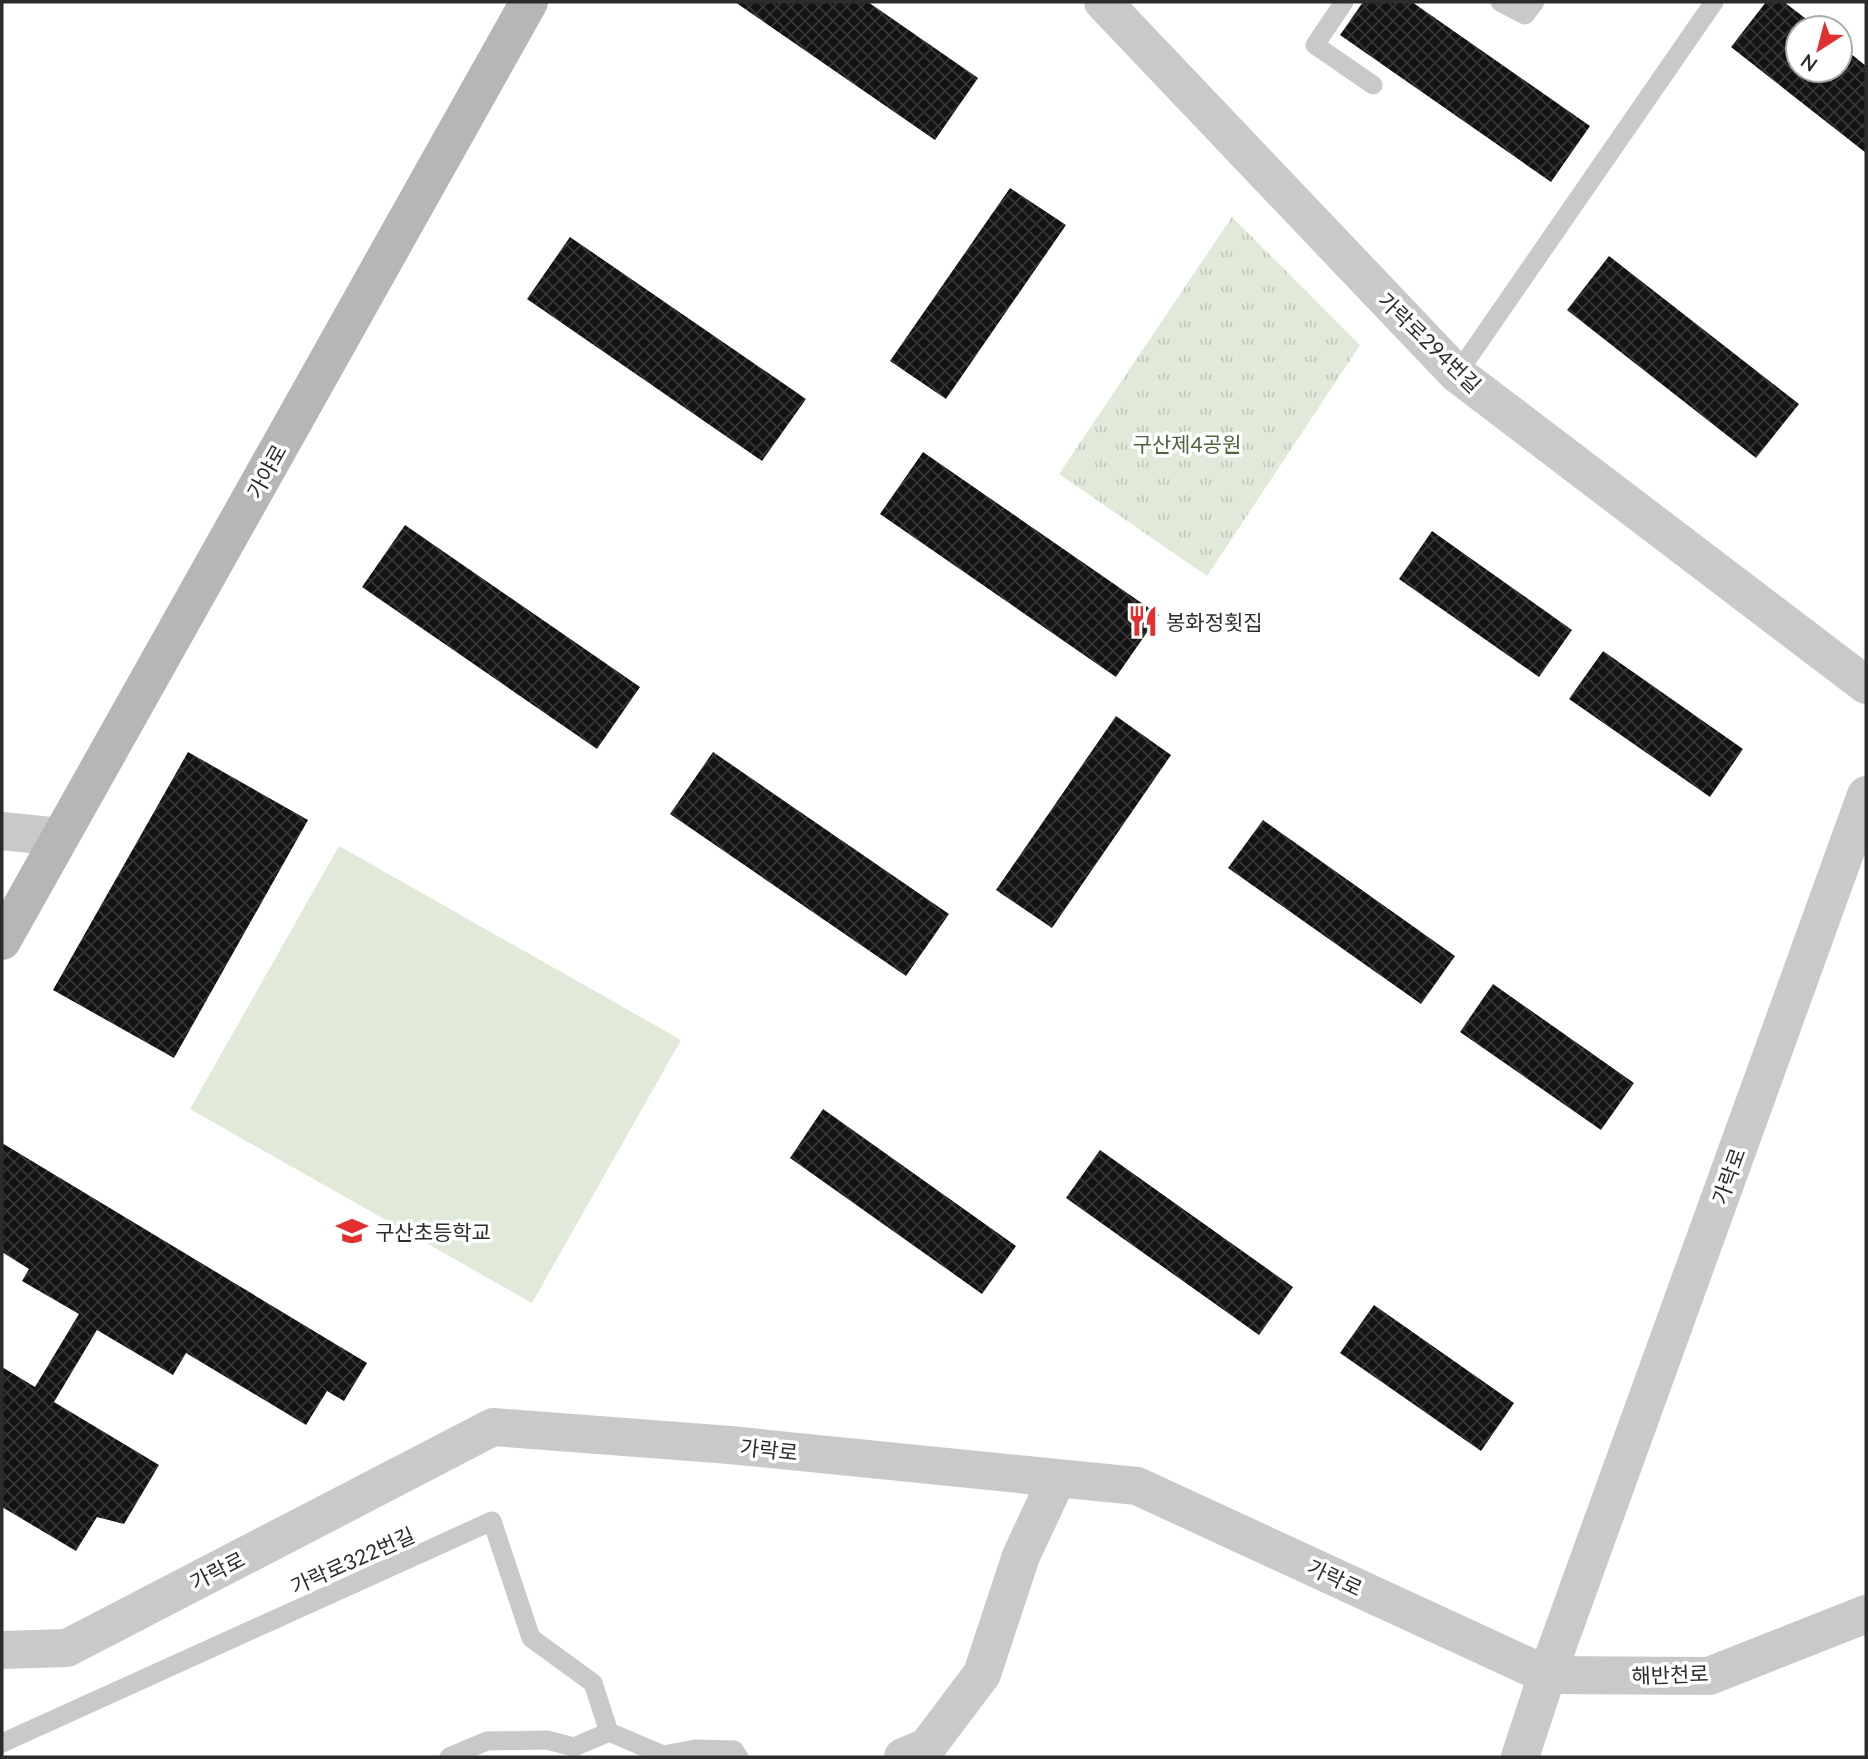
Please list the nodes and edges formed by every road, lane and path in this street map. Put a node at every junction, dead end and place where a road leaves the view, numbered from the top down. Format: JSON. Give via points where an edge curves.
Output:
{"nodes":[{"id":1,"x":530,"y":2,"type":"edge"},
{"id":2,"x":1103,"y":2,"type":"edge"},
{"id":3,"x":1344,"y":2,"type":"edge"},
{"id":4,"x":1500,"y":2,"type":"edge"},
{"id":5,"x":1535,"y":2,"type":"edge"},
{"id":6,"x":1714,"y":2,"type":"edge"},
{"id":7,"x":1373,"y":85,"type":"dead end"},
{"id":8,"x":1457,"y":374,"type":"junction"},
{"id":9,"x":1866,"y":685,"type":"edge"},
{"id":10,"x":1866,"y":795,"type":"edge"},
{"id":11,"x":2,"y":831,"type":"edge"},
{"id":12,"x":60,"y":837,"type":"junction"},
{"id":13,"x":2,"y":941,"type":"edge"},
{"id":14,"x":1057,"y":1479,"type":"junction"},
{"id":15,"x":1866,"y":1614,"type":"edge"},
{"id":16,"x":2,"y":1650,"type":"edge"},
{"id":17,"x":1547,"y":1675,"type":"junction"},
{"id":18,"x":609,"y":1732,"type":"junction"},
{"id":19,"x":2,"y":1743,"type":"edge"},
{"id":20,"x":449,"y":1757,"type":"edge"},
{"id":21,"x":739,"y":1757,"type":"edge"},
{"id":22,"x":903,"y":1757,"type":"edge"},
{"id":23,"x":1520,"y":1757,"type":"edge"}],
"edges":[{"from":1,"to":12,"type":"main road","name":"가야로"},
{"from":2,"to":8,"type":"street","name":"가락로294번길"},
{"from":3,"to":7,"type":"lane","via":[[1315,45]]},
{"from":4,"to":5,"type":"lane","via":[[1525,15]]},
{"from":6,"to":8,"type":"lane"},
{"from":8,"to":9,"type":"street","name":"가락로294번길"},
{"from":10,"to":17,"type":"street","name":"가락로"},
{"from":11,"to":12,"type":"street"},
{"from":12,"to":13,"type":"main road","name":"가야로"},
{"from":14,"to":16,"type":"street","name":"가락로","via":[[730,1445],[493,1427],[67,1648]]},
{"from":14,"to":17,"type":"street","name":"가락로","via":[[1137,1486]]},
{"from":14,"to":22,"type":"street","via":[[1021,1556],[982,1674],[927,1747]]},
{"from":15,"to":17,"type":"street","name":"해반천로","via":[[1709,1676]]},
{"from":17,"to":23,"type":"street","name":"가락로"},
{"from":18,"to":19,"type":"lane","name":"가락로322번길","via":[[593,1683],[531,1638],[492,1521]]},
{"from":18,"to":20,"type":"lane","via":[[574,1747],[547,1740],[487,1741]]},
{"from":18,"to":21,"type":"lane","via":[[663,1755],[695,1749],[734,1750]]}]}
